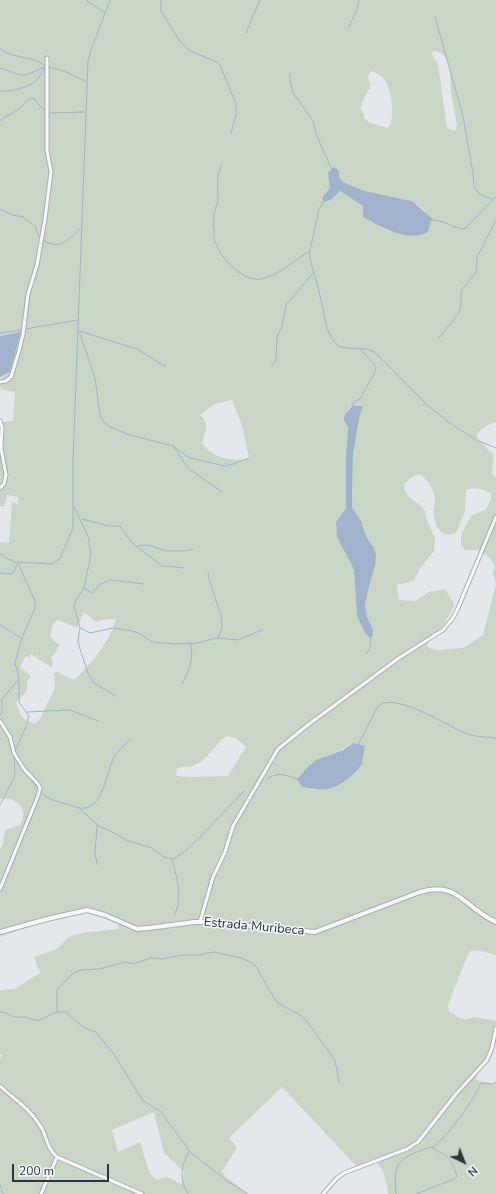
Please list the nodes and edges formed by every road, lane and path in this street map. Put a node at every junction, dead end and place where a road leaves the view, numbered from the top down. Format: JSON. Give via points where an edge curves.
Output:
{"nodes":[{"id":1,"x":47,"y":58,"type":"dead end"},
{"id":2,"x":0,"y":382,"type":"edge"},
{"id":3,"x":0,"y":421,"type":"edge"},
{"id":4,"x":0,"y":488,"type":"edge"},
{"id":5,"x":496,"y":517,"type":"edge"},
{"id":6,"x":0,"y":721,"type":"edge"},
{"id":7,"x":0,"y":889,"type":"edge"},
{"id":8,"x":200,"y":922,"type":"junction"},
{"id":9,"x":496,"y":922,"type":"edge"},
{"id":10,"x":0,"y":932,"type":"edge"},
{"id":11,"x":496,"y":1028,"type":"edge"},
{"id":12,"x":0,"y":1086,"type":"edge"},
{"id":13,"x":57,"y":1157,"type":"junction"},
{"id":14,"x":41,"y":1194,"type":"edge"},
{"id":15,"x":142,"y":1194,"type":"edge"},
{"id":16,"x":323,"y":1194,"type":"edge"}],
"edges":[{"from":1,"to":2,"type":"street","via":[[47,150],[50,178],[40,253],[28,294],[23,334],[11,377],[8,381]]},
{"from":3,"to":4,"type":"street","via":[[6,475]]},
{"from":5,"to":8,"type":"street","via":[[458,608],[443,630],[399,658],[278,749],[233,826],[225,852],[213,877]]},
{"from":6,"to":7,"type":"street","via":[[10,737],[14,753],[40,788]]},
{"from":8,"to":9,"type":"street","name":"Estrada Muribeca","via":[[315,932],[420,892],[437,888],[451,891],[480,914]]},
{"from":8,"to":10,"type":"street","name":"Estrada Muribeca","via":[[137,929],[87,910]]},
{"from":11,"to":16,"type":"street","via":[[487,1060],[418,1142],[407,1149],[344,1173]]},
{"from":12,"to":13,"type":"street","via":[[34,1117],[42,1128],[49,1148]]},
{"from":13,"to":14,"type":"street"},
{"from":13,"to":15,"type":"street"}]}
